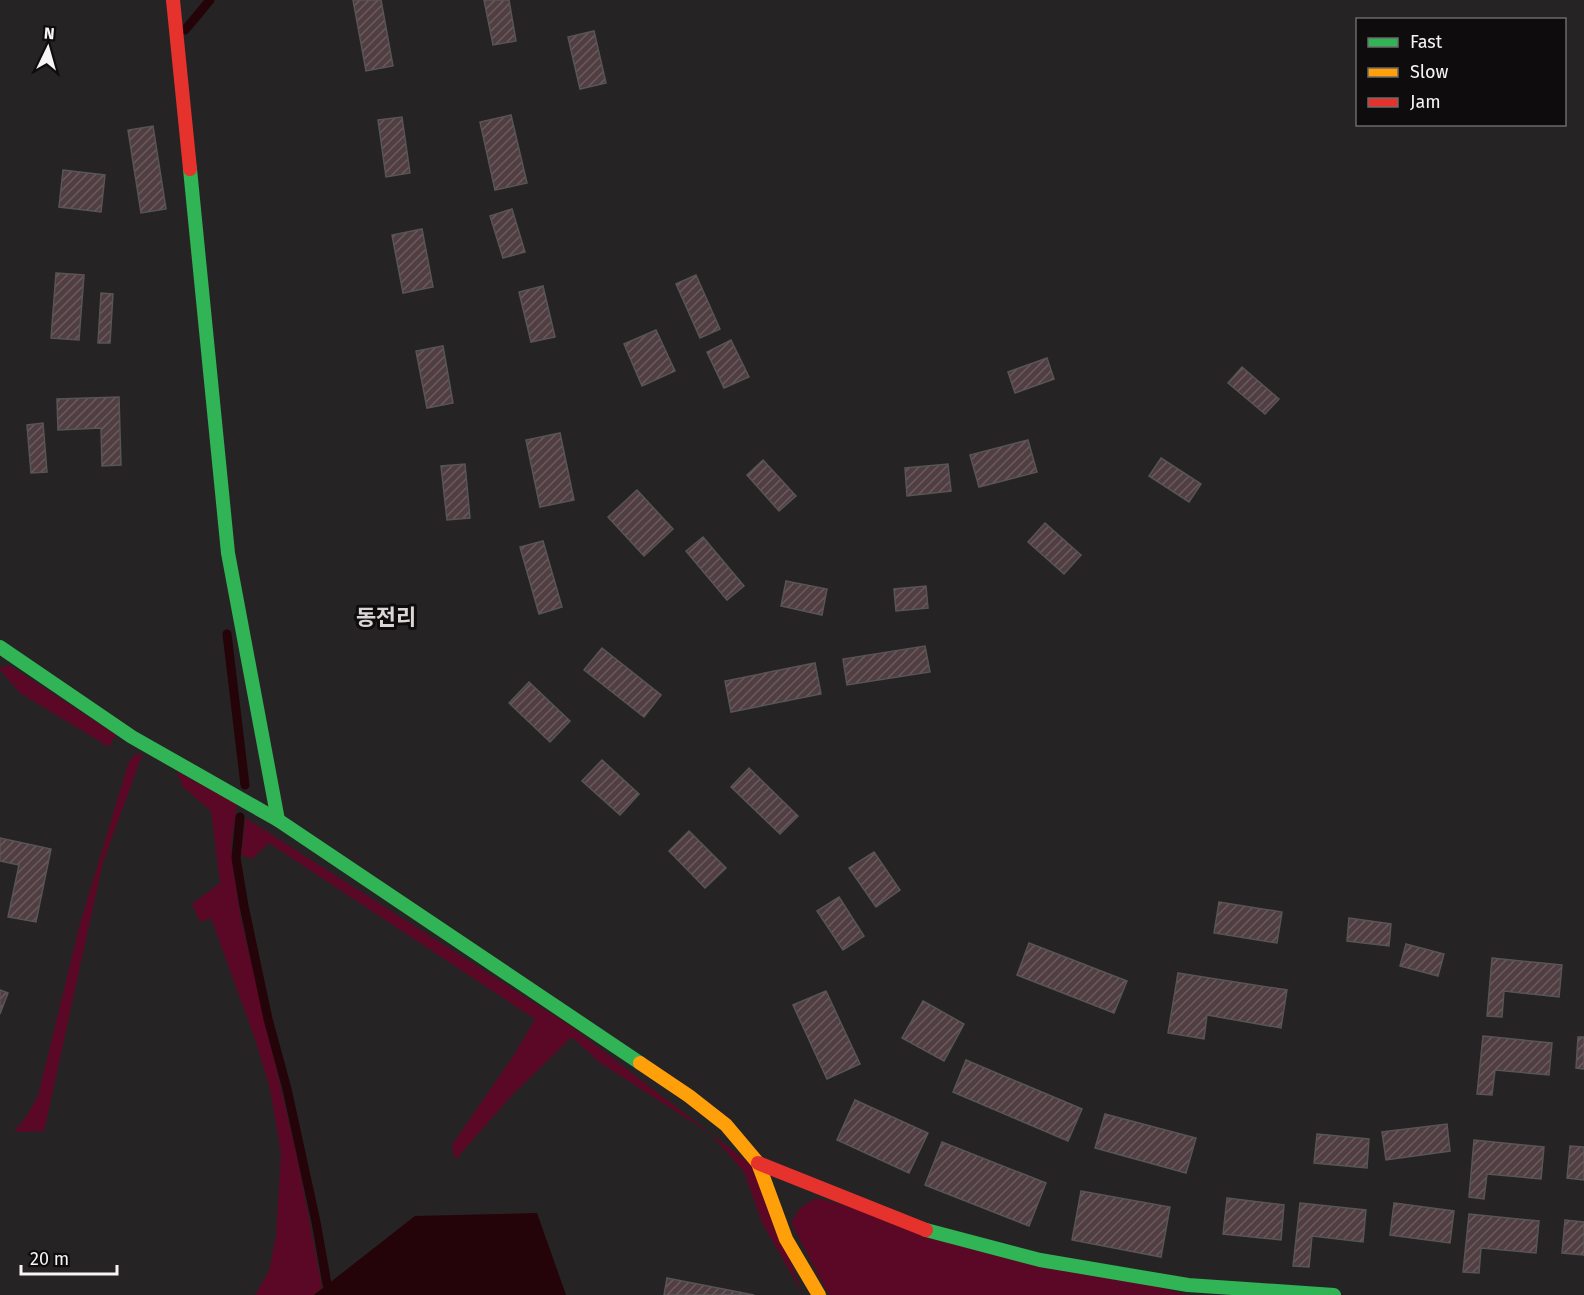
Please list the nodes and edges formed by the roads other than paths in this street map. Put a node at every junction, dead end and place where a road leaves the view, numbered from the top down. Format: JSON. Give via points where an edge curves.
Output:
{"nodes":[{"id":1,"x":173,"y":0,"type":"edge"},
{"id":2,"x":0,"y":647,"type":"edge"},
{"id":3,"x":278,"y":820,"type":"junction"},
{"id":4,"x":758,"y":1163,"type":"junction"},
{"id":5,"x":819,"y":1295,"type":"edge"},
{"id":6,"x":1334,"y":1295,"type":"edge"}],
"edges":[{"from":1,"to":3,"type":"street","via":[[228,553]]},
{"from":2,"to":3,"type":"street","via":[[132,737]]},
{"from":3,"to":4,"type":"street","via":[[689,1096],[726,1125]]},
{"from":4,"to":5,"type":"street","via":[[786,1239]]},
{"from":4,"to":6,"type":"street","via":[[927,1230],[1040,1260],[1188,1285]]}]}
